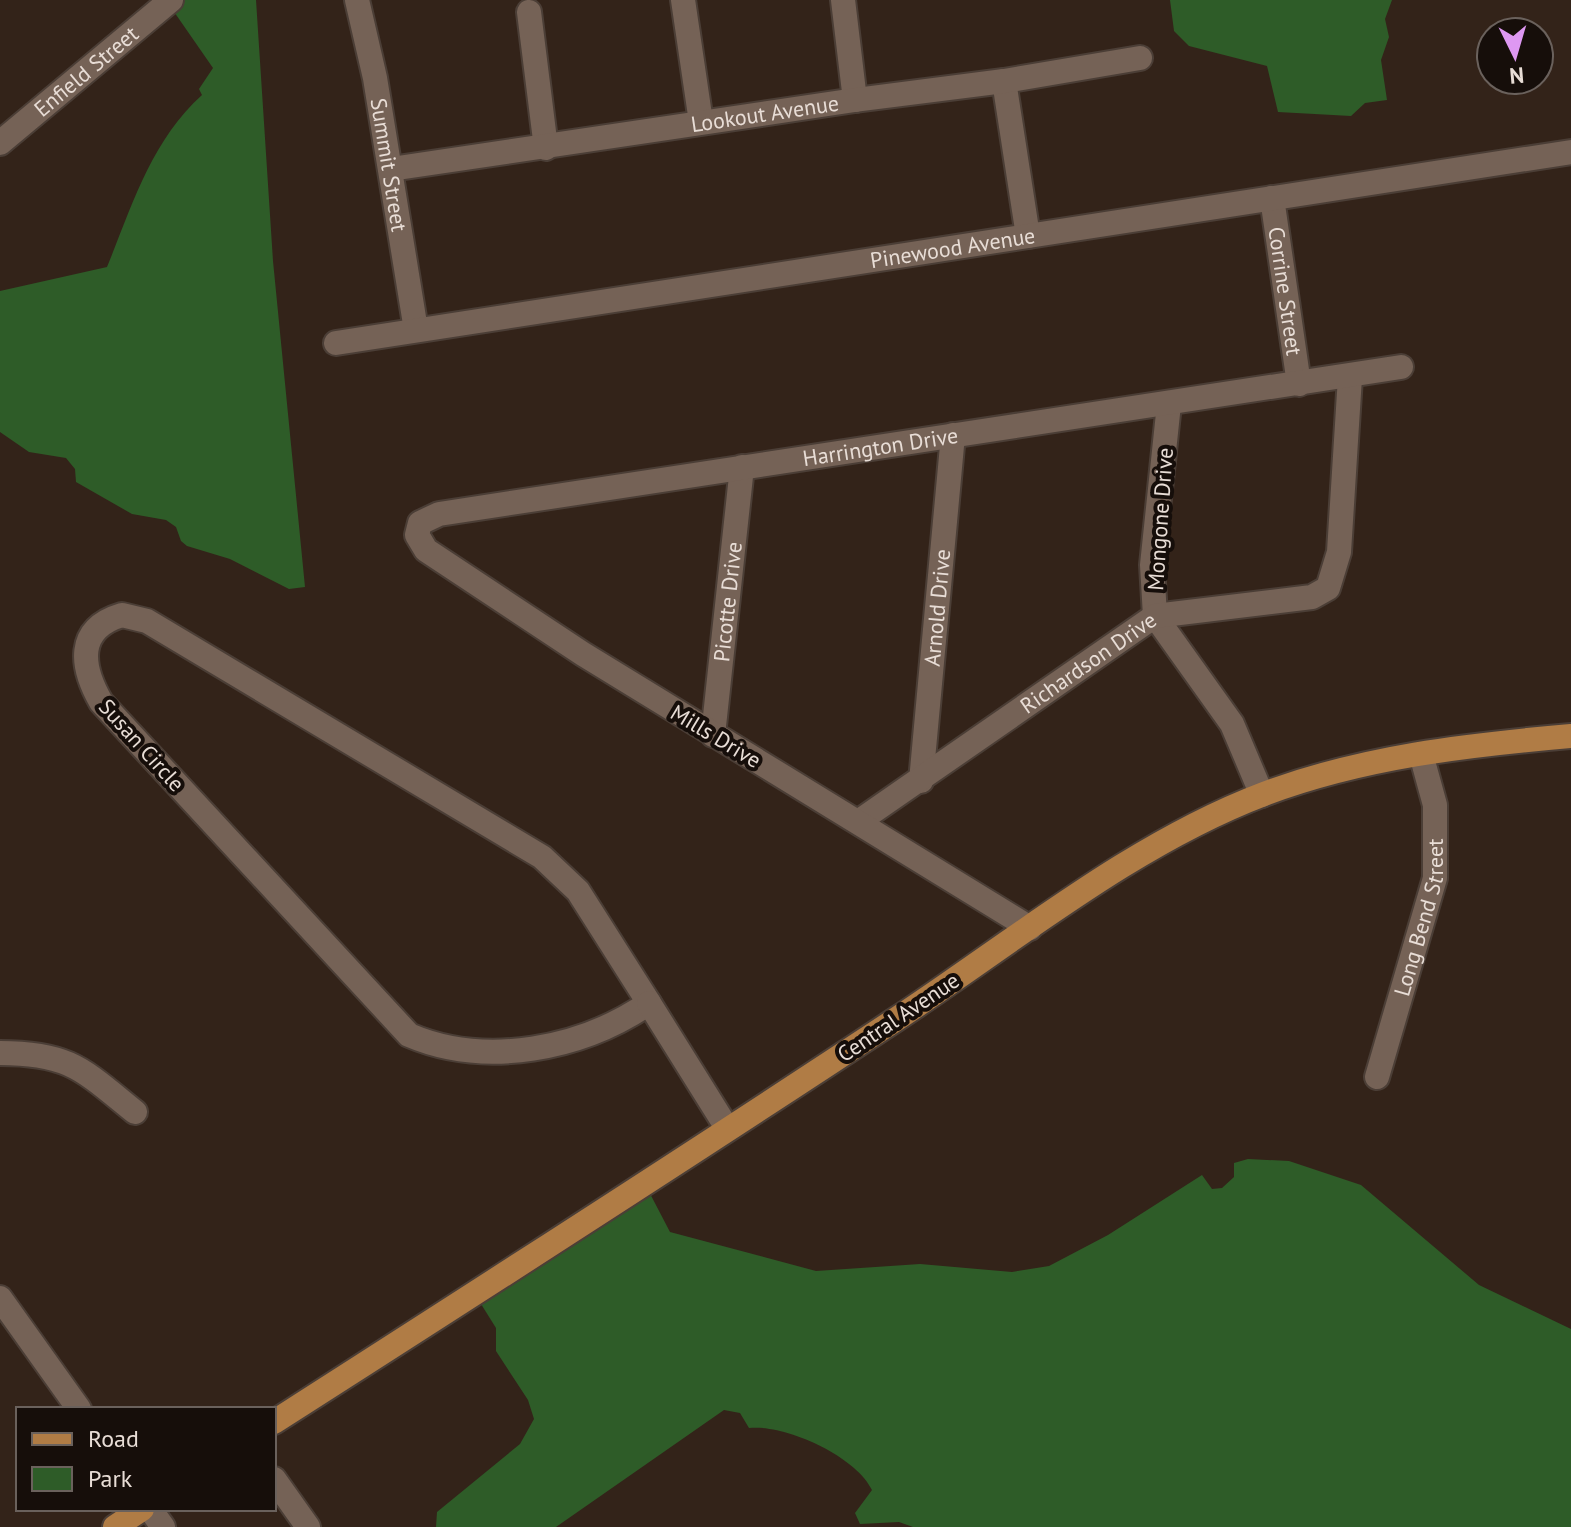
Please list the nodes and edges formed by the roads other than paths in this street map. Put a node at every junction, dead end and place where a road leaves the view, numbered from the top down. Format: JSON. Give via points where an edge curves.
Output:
{"nodes":[{"id":1,"x":171,"y":0,"type":"edge"},
{"id":2,"x":357,"y":0,"type":"edge"},
{"id":3,"x":683,"y":0,"type":"edge"},
{"id":4,"x":843,"y":0,"type":"edge"},
{"id":5,"x":529,"y":12,"type":"dead end"},
{"id":6,"x":1140,"y":58,"type":"dead end"},
{"id":7,"x":1004,"y":81,"type":"junction"},
{"id":8,"x":855,"y":100,"type":"junction"},
{"id":9,"x":701,"y":122,"type":"junction"},
{"id":10,"x":0,"y":143,"type":"edge"},
{"id":11,"x":546,"y":148,"type":"junction"},
{"id":12,"x":1571,"y":152,"type":"edge"},
{"id":13,"x":391,"y":169,"type":"junction"},
{"id":14,"x":1272,"y":198,"type":"junction"},
{"id":15,"x":1028,"y":236,"type":"junction"},
{"id":16,"x":416,"y":330,"type":"junction"},
{"id":17,"x":336,"y":343,"type":"dead end"},
{"id":18,"x":1401,"y":367,"type":"dead end"},
{"id":19,"x":1350,"y":377,"type":"junction"},
{"id":20,"x":1299,"y":384,"type":"junction"},
{"id":21,"x":1169,"y":404,"type":"junction"},
{"id":22,"x":953,"y":435,"type":"junction"},
{"id":23,"x":742,"y":467,"type":"junction"},
{"id":24,"x":418,"y":529,"type":"joint"},
{"id":25,"x":1155,"y":616,"type":"junction"},
{"id":26,"x":713,"y":735,"type":"junction"},
{"id":27,"x":1571,"y":736,"type":"edge"},
{"id":28,"x":1421,"y":754,"type":"junction"},
{"id":29,"x":921,"y":781,"type":"junction"},
{"id":30,"x":1262,"y":795,"type":"junction"},
{"id":31,"x":858,"y":822,"type":"junction"},
{"id":32,"x":1030,"y":928,"type":"junction"},
{"id":33,"x":649,"y":1003,"type":"junction"},
{"id":34,"x":0,"y":1053,"type":"edge"},
{"id":35,"x":1377,"y":1077,"type":"dead end"},
{"id":36,"x":135,"y":1112,"type":"dead end"},
{"id":37,"x":727,"y":1128,"type":"junction"},
{"id":38,"x":0,"y":1298,"type":"edge"},
{"id":39,"x":78,"y":1407,"type":"edge"},
{"id":40,"x":276,"y":1421,"type":"edge"},
{"id":41,"x":276,"y":1482,"type":"edge"},
{"id":42,"x":139,"y":1511,"type":"edge"},
{"id":43,"x":115,"y":1527,"type":"edge"},
{"id":44,"x":308,"y":1527,"type":"edge"}],
"edges":[{"from":1,"to":10,"type":"street","name":"Enfield Street"},
{"from":2,"to":13,"type":"street","name":"Summit Street"},
{"from":3,"to":9,"type":"street"},
{"from":4,"to":8,"type":"street"},
{"from":5,"to":11,"type":"street"},
{"from":6,"to":7,"type":"street","name":"Lookout Avenue"},
{"from":7,"to":8,"type":"street","name":"Lookout Avenue"},
{"from":7,"to":15,"type":"street"},
{"from":8,"to":9,"type":"street","name":"Lookout Avenue"},
{"from":9,"to":11,"type":"street","name":"Lookout Avenue"},
{"from":11,"to":13,"type":"street","name":"Lookout Avenue"},
{"from":12,"to":14,"type":"street","name":"Pinewood Avenue"},
{"from":13,"to":16,"type":"street","name":"Summit Street"},
{"from":14,"to":15,"type":"street","name":"Pinewood Avenue"},
{"from":14,"to":20,"type":"street","name":"Corrine Street"},
{"from":15,"to":16,"type":"street","name":"Pinewood Avenue"},
{"from":16,"to":17,"type":"street","name":"Pinewood Avenue"},
{"from":18,"to":19,"type":"street","name":"Harrington Drive"},
{"from":19,"to":20,"type":"street","name":"Harrington Drive"},
{"from":19,"to":25,"type":"street","name":"Richardson Drive","via":[[1339,552],[1328,588],[1297,599]]},
{"from":20,"to":21,"type":"street","name":"Harrington Drive"},
{"from":21,"to":22,"type":"street","name":"Harrington Drive"},
{"from":21,"to":25,"type":"street","name":"Mongone Drive","via":[[1152,565]]},
{"from":22,"to":23,"type":"street","name":"Harrington Drive"},
{"from":22,"to":29,"type":"street","name":"Arnold Drive"},
{"from":23,"to":24,"type":"street","name":"Harrington Drive","via":[[439,514]]},
{"from":23,"to":26,"type":"street","name":"Picotte Drive"},
{"from":24,"to":26,"type":"street","name":"Mills Drive","via":[[426,550]]},
{"from":25,"to":29,"type":"street","name":"Richardson Drive"},
{"from":25,"to":30,"type":"street","name":"Mongone Drive","via":[[1232,724]]},
{"from":26,"to":31,"type":"street","name":"Mills Drive"},
{"from":27,"to":28,"type":"main road","name":"Central Avenue"},
{"from":28,"to":30,"type":"main road","name":"Central Avenue","via":[[1353,766]]},
{"from":28,"to":35,"type":"street","name":"Long Bend Street","via":[[1435,805],[1435,878]]},
{"from":29,"to":31,"type":"street","name":"Richardson Drive"},
{"from":30,"to":32,"type":"main road","name":"Central Avenue","via":[[1190,828]]},
{"from":31,"to":32,"type":"street","name":"Mills Drive"},
{"from":32,"to":37,"type":"main road","name":"Central Avenue"},
{"from":33,"to":33,"type":"street","name":"Susan Circle","via":[[578,891],[542,857],[147,621],[122,615],[104,622],[91,636],[86,669],[101,702],[409,1035],[476,1050],[565,1045]]},
{"from":33,"to":37,"type":"street","name":"Susan Circle"},
{"from":34,"to":36,"type":"street","via":[[35,1053],[75,1064]]},
{"from":37,"to":40,"type":"main road","name":"Central Avenue"},
{"from":38,"to":39,"type":"street"},
{"from":41,"to":44,"type":"street"},
{"from":42,"to":43,"type":"main road"}]}
